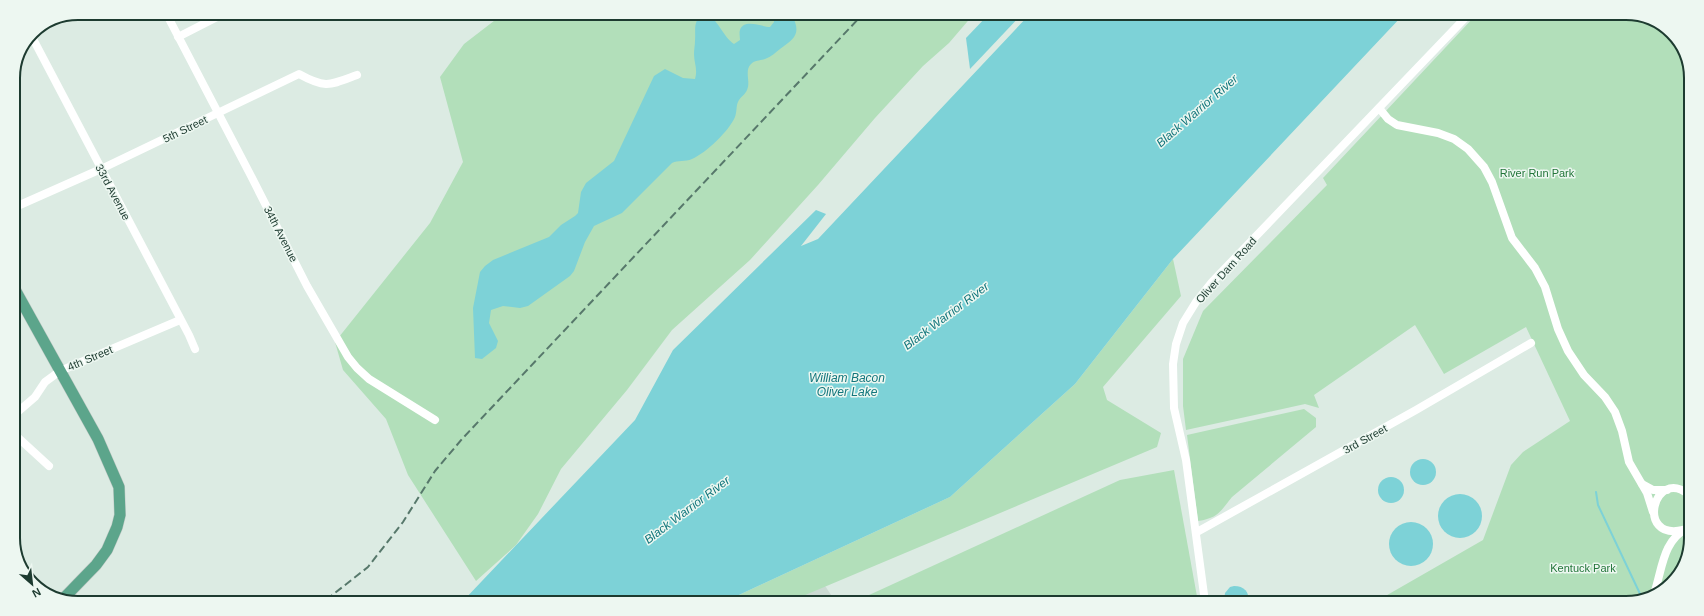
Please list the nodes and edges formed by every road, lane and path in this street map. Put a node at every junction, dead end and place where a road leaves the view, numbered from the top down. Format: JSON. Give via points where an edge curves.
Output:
{"nodes":[{"id":1,"x":170,"y":20,"type":"edge"},
{"id":2,"x":211,"y":20,"type":"edge"},
{"id":3,"x":1463,"y":20,"type":"edge"},
{"id":4,"x":178,"y":37,"type":"junction"},
{"id":5,"x":34,"y":40,"type":"edge"},
{"id":6,"x":357,"y":75,"type":"dead end"},
{"id":7,"x":1379,"y":108,"type":"junction"},
{"id":8,"x":218,"y":113,"type":"junction"},
{"id":9,"x":101,"y":169,"type":"junction"},
{"id":10,"x":20,"y":205,"type":"edge"},
{"id":11,"x":20,"y":299,"type":"edge"},
{"id":12,"x":180,"y":320,"type":"junction"},
{"id":13,"x":1531,"y":343,"type":"dead end"},
{"id":14,"x":195,"y":349,"type":"dead end"},
{"id":15,"x":60,"y":371,"type":"junction"},
{"id":16,"x":20,"y":410,"type":"edge"},
{"id":17,"x":435,"y":420,"type":"dead end"},
{"id":18,"x":20,"y":439,"type":"edge"},
{"id":19,"x":49,"y":466,"type":"dead end"},
{"id":20,"x":1639,"y":480,"type":"junction"},
{"id":21,"x":1667,"y":490,"type":"junction"},
{"id":22,"x":1684,"y":492,"type":"edge"},
{"id":23,"x":1653,"y":512,"type":"junction"},
{"id":24,"x":1663,"y":529,"type":"junction"},
{"id":25,"x":1684,"y":529,"type":"edge"},
{"id":26,"x":1684,"y":530,"type":"edge"},
{"id":27,"x":1197,"y":532,"type":"junction"},
{"id":28,"x":1666,"y":551,"type":"junction"},
{"id":29,"x":1656,"y":587,"type":"edge"},
{"id":30,"x":67,"y":595,"type":"edge"},
{"id":31,"x":1204,"y":596,"type":"edge"}],
"edges":[{"from":1,"to":4,"type":"street","name":"34th Avenue"},
{"from":2,"to":4,"type":"street"},
{"from":3,"to":7,"type":"street","name":"Oliver Dam Road"},
{"from":4,"to":8,"type":"street","name":"34th Avenue"},
{"from":5,"to":9,"type":"street","name":"33rd Avenue"},
{"from":6,"to":8,"type":"street","name":"5th Street","via":[[334,84],[322,85],[299,74]]},
{"from":7,"to":20,"type":"street","via":[[1397,125],[1438,133],[1454,139],[1471,152],[1484,167],[1512,238],[1535,268],[1545,287],[1568,351],[1615,412],[1629,462]]},
{"from":7,"to":27,"type":"street","name":"Oliver Dam Road","via":[[1212,282],[1183,324],[1173,364],[1174,408],[1186,460]]},
{"from":8,"to":9,"type":"street","name":"5th Street"},
{"from":8,"to":17,"type":"street","name":"34th Avenue","via":[[307,286],[348,357],[369,379]]},
{"from":9,"to":10,"type":"street","name":"5th Street"},
{"from":9,"to":12,"type":"street","name":"33rd Avenue"},
{"from":11,"to":15,"type":"main road"},
{"from":12,"to":14,"type":"street","name":"33rd Avenue"},
{"from":12,"to":15,"type":"street","name":"4th Street"},
{"from":13,"to":27,"type":"street","name":"3rd Street"},
{"from":15,"to":16,"type":"street","name":"4th Street","via":[[44,382],[35,397]]},
{"from":15,"to":30,"type":"main road","via":[[98,439],[119,488],[120,515],[107,550]]},
{"from":18,"to":19,"type":"street"},
{"from":20,"to":21,"type":"street","via":[[1653,490]]},
{"from":20,"to":23,"type":"street","via":[[1647,493]]},
{"from":21,"to":22,"type":"street"},
{"from":21,"to":23,"type":"street","via":[[1656,499]]},
{"from":23,"to":24,"type":"street","via":[[1654,518]]},
{"from":24,"to":25,"type":"street","via":[[1676,532]]},
{"from":24,"to":28,"type":"street"},
{"from":26,"to":28,"type":"street","via":[[1671,540]]},
{"from":27,"to":31,"type":"street","name":"Oliver Dam Road"},
{"from":28,"to":29,"type":"street"}]}
